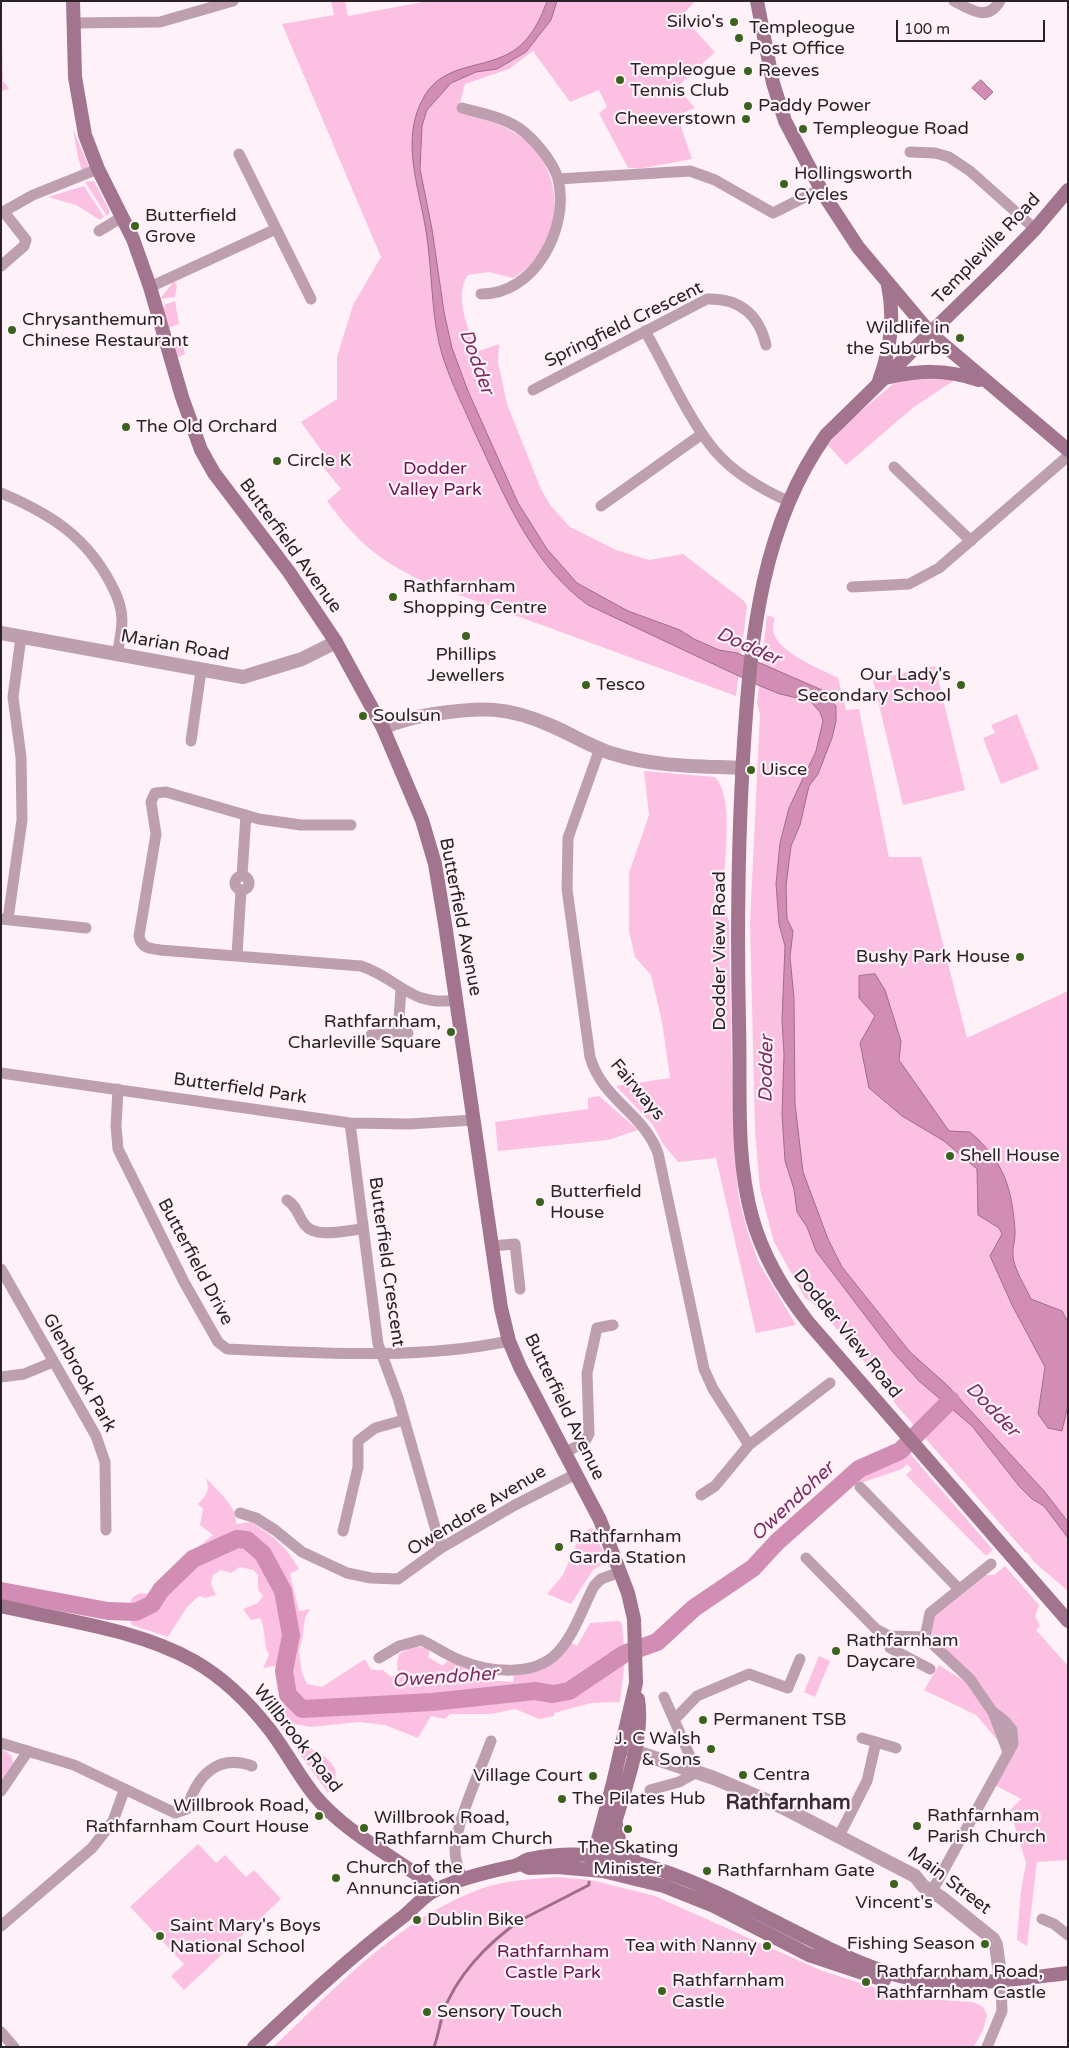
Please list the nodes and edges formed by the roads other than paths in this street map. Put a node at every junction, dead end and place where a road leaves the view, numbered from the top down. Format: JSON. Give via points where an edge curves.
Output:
{"nodes":[{"id":1,"x":73,"y":1,"type":"edge"},
{"id":2,"x":234,"y":1,"type":"edge"},
{"id":3,"x":757,"y":1,"type":"edge"},
{"id":4,"x":954,"y":1,"type":"edge"},
{"id":5,"x":1000,"y":1,"type":"edge"},
{"id":6,"x":73,"y":23,"type":"junction"},
{"id":7,"x":462,"y":108,"type":"dead end"},
{"id":8,"x":910,"y":152,"type":"dead end"},
{"id":9,"x":239,"y":154,"type":"dead end"},
{"id":10,"x":98,"y":169,"type":"junction"},
{"id":11,"x":558,"y":179,"type":"junction"},
{"id":12,"x":821,"y":189,"type":"junction"},
{"id":13,"x":1068,"y":190,"type":"edge"},
{"id":14,"x":3,"y":213,"type":"edge"},
{"id":15,"x":122,"y":217,"type":"junction"},
{"id":16,"x":276,"y":229,"type":"junction"},
{"id":17,"x":1035,"y":229,"type":"junction"},
{"id":18,"x":99,"y":230,"type":"dead end"},
{"id":19,"x":1,"y":266,"type":"edge"},
{"id":20,"x":888,"y":284,"type":"junction"},
{"id":21,"x":150,"y":287,"type":"junction"},
{"id":22,"x":481,"y":294,"type":"dead end"},
{"id":23,"x":311,"y":299,"type":"dead end"},
{"id":24,"x":645,"y":331,"type":"junction"},
{"id":25,"x":931,"y":334,"type":"junction"},
{"id":26,"x":766,"y":346,"type":"dead end"},
{"id":27,"x":881,"y":381,"type":"junction"},
{"id":28,"x":989,"y":383,"type":"junction"},
{"id":29,"x":533,"y":390,"type":"dead end"},
{"id":30,"x":702,"y":434,"type":"junction"},
{"id":31,"x":1068,"y":450,"type":"edge"},
{"id":32,"x":1068,"y":456,"type":"edge"},
{"id":33,"x":894,"y":467,"type":"dead end"},
{"id":34,"x":1,"y":493,"type":"edge"},
{"id":35,"x":788,"y":501,"type":"junction"},
{"id":36,"x":601,"y":506,"type":"dead end"},
{"id":37,"x":971,"y":541,"type":"junction"},
{"id":38,"x":852,"y":587,"type":"dead end"},
{"id":39,"x":1,"y":632,"type":"edge"},
{"id":40,"x":21,"y":636,"type":"junction"},
{"id":41,"x":336,"y":642,"type":"junction"},
{"id":42,"x":117,"y":654,"type":"junction"},
{"id":43,"x":201,"y":671,"type":"junction"},
{"id":44,"x":383,"y":728,"type":"junction"},
{"id":45,"x":191,"y":741,"type":"dead end"},
{"id":46,"x":600,"y":748,"type":"junction"},
{"id":47,"x":742,"y":768,"type":"junction"},
{"id":48,"x":246,"y":815,"type":"junction"},
{"id":49,"x":351,"y":825,"type":"dead end"},
{"id":50,"x":5,"y":919,"type":"edge"},
{"id":51,"x":86,"y":928,"type":"dead end"},
{"id":52,"x":237,"y":956,"type":"junction"},
{"id":53,"x":401,"y":989,"type":"junction"},
{"id":54,"x":457,"y":999,"type":"junction"},
{"id":55,"x":371,"y":1035,"type":"dead end"},
{"id":56,"x":1,"y":1073,"type":"edge"},
{"id":57,"x":118,"y":1089,"type":"junction"},
{"id":58,"x":474,"y":1120,"type":"junction"},
{"id":59,"x":350,"y":1123,"type":"junction"},
{"id":60,"x":287,"y":1200,"type":"dead end"},
{"id":61,"x":362,"y":1229,"type":"junction"},
{"id":62,"x":492,"y":1246,"type":"junction"},
{"id":63,"x":1,"y":1269,"type":"edge"},
{"id":64,"x":520,"y":1289,"type":"dead end"},
{"id":65,"x":613,"y":1326,"type":"dead end"},
{"id":66,"x":509,"y":1341,"type":"junction"},
{"id":67,"x":380,"y":1353,"type":"junction"},
{"id":68,"x":53,"y":1362,"type":"junction"},
{"id":69,"x":1,"y":1377,"type":"edge"},
{"id":70,"x":830,"y":1383,"type":"dead end"},
{"id":71,"x":404,"y":1420,"type":"junction"},
{"id":72,"x":749,"y":1445,"type":"junction"},
{"id":73,"x":563,"y":1452,"type":"junction"},
{"id":74,"x":570,"y":1477,"type":"dead end"},
{"id":75,"x":860,"y":1487,"type":"dead end"},
{"id":76,"x":700,"y":1495,"type":"dead end"},
{"id":77,"x":240,"y":1513,"type":"dead end"},
{"id":78,"x":106,"y":1530,"type":"dead end"},
{"id":79,"x":344,"y":1531,"type":"dead end"},
{"id":80,"x":441,"y":1548,"type":"junction"},
{"id":81,"x":806,"y":1558,"type":"dead end"},
{"id":82,"x":991,"y":1564,"type":"dead end"},
{"id":83,"x":620,"y":1572,"type":"junction"},
{"id":84,"x":958,"y":1588,"type":"junction"},
{"id":85,"x":1,"y":1606,"type":"edge"},
{"id":86,"x":1068,"y":1622,"type":"edge"},
{"id":87,"x":889,"y":1636,"type":"junction"},
{"id":88,"x":925,"y":1637,"type":"junction"},
{"id":89,"x":379,"y":1658,"type":"dead end"},
{"id":90,"x":800,"y":1659,"type":"dead end"},
{"id":91,"x":930,"y":1669,"type":"dead end"},
{"id":92,"x":664,"y":1697,"type":"dead end"},
{"id":93,"x":674,"y":1720,"type":"junction"},
{"id":94,"x":862,"y":1738,"type":"dead end"},
{"id":95,"x":491,"y":1741,"type":"dead end"},
{"id":96,"x":876,"y":1742,"type":"junction"},
{"id":97,"x":1,"y":1743,"type":"edge"},
{"id":98,"x":896,"y":1748,"type":"dead end"},
{"id":99,"x":628,"y":1749,"type":"junction"},
{"id":100,"x":28,"y":1751,"type":"junction"},
{"id":101,"x":252,"y":1766,"type":"dead end"},
{"id":102,"x":696,"y":1772,"type":"junction"},
{"id":103,"x":650,"y":1790,"type":"dead end"},
{"id":104,"x":1,"y":1791,"type":"edge"},
{"id":105,"x":124,"y":1791,"type":"junction"},
{"id":106,"x":616,"y":1823,"type":"junction"},
{"id":107,"x":839,"y":1836,"type":"junction"},
{"id":108,"x":636,"y":1862,"type":"junction"},
{"id":109,"x":598,"y":1864,"type":"junction"},
{"id":110,"x":462,"y":1880,"type":"junction"},
{"id":111,"x":434,"y":1890,"type":"junction"},
{"id":112,"x":932,"y":1891,"type":"junction"},
{"id":113,"x":1042,"y":1919,"type":"dead end"},
{"id":114,"x":1,"y":1926,"type":"edge"},
{"id":115,"x":1068,"y":1935,"type":"edge"},
{"id":116,"x":1068,"y":1974,"type":"edge"},
{"id":117,"x":1000,"y":1981,"type":"junction"},
{"id":118,"x":1,"y":2032,"type":"edge"},
{"id":119,"x":14,"y":2047,"type":"edge"},
{"id":120,"x":254,"y":2047,"type":"edge"},
{"id":121,"x":987,"y":2047,"type":"edge"}],
"edges":[{"from":1,"to":6,"type":"main road","name":"Butterfield Avenue"},
{"from":2,"to":6,"type":"street","via":[[160,22]]},
{"from":3,"to":12,"type":"main road","via":[[782,114]]},
{"from":4,"to":5,"type":"street","via":[[977,13],[988,13]]},
{"from":6,"to":10,"type":"main road","name":"Butterfield Avenue","via":[[79,108]]},
{"from":7,"to":11,"type":"street","via":[[500,119],[520,129],[548,160]]},
{"from":8,"to":17,"type":"street","via":[[949,157],[970,171]]},
{"from":9,"to":16,"type":"street"},
{"from":10,"to":14,"type":"street","via":[[33,195]]},
{"from":10,"to":15,"type":"main road","name":"Butterfield Avenue"},
{"from":11,"to":12,"type":"street","via":[[690,171],[715,180],[773,213]]},
{"from":11,"to":22,"type":"street","via":[[560,205],[555,233],[546,255],[517,283],[491,294]]},
{"from":12,"to":20,"type":"main road","via":[[858,247]]},
{"from":13,"to":17,"type":"main road","name":"Templeville Road"},
{"from":14,"to":19,"type":"street","via":[[26,240],[24,246]]},
{"from":15,"to":18,"type":"street"},
{"from":15,"to":21,"type":"main road","name":"Butterfield Avenue"},
{"from":16,"to":21,"type":"street"},
{"from":16,"to":23,"type":"street"},
{"from":17,"to":25,"type":"main road","name":"Templeville Road"},
{"from":20,"to":25,"type":"main road"},
{"from":20,"to":27,"type":"main road","via":[[892,305],[890,340]]},
{"from":21,"to":41,"type":"main road","name":"Butterfield Avenue","via":[[201,450]]},
{"from":24,"to":26,"type":"street","name":"Springfield Crescent","via":[[707,299],[722,299],[736,302],[745,309],[762,329]]},
{"from":24,"to":29,"type":"street","name":"Springfield Crescent"},
{"from":24,"to":30,"type":"street"},
{"from":25,"to":27,"type":"main road","name":"Templeville Road"},
{"from":25,"to":28,"type":"main road"},
{"from":27,"to":28,"type":"main road","via":[[910,373],[944,371]]},
{"from":27,"to":35,"type":"main road","name":"Templeville Road","via":[[826,435]]},
{"from":28,"to":31,"type":"main road"},
{"from":30,"to":35,"type":"street","via":[[716,452],[750,482]]},
{"from":30,"to":36,"type":"street"},
{"from":32,"to":37,"type":"street"},
{"from":33,"to":37,"type":"street"},
{"from":34,"to":42,"type":"street","via":[[47,514],[85,544],[117,596],[122,619]]},
{"from":35,"to":47,"type":"main road","name":"Dodder View Road","via":[[768,559],[752,651]]},
{"from":37,"to":38,"type":"street","via":[[939,568],[909,584]]},
{"from":39,"to":40,"type":"street","name":"Marian Road"},
{"from":40,"to":42,"type":"street","name":"Marian Road"},
{"from":40,"to":50,"type":"street","via":[[12,697],[21,757],[22,820]]},
{"from":41,"to":43,"type":"street","name":"Marian Road","via":[[302,658],[244,677]]},
{"from":41,"to":44,"type":"main road","name":"Butterfield Avenue"},
{"from":42,"to":43,"type":"street","name":"Marian Road"},
{"from":43,"to":45,"type":"street"},
{"from":44,"to":46,"type":"street","via":[[418,717],[480,707],[531,717]]},
{"from":44,"to":54,"type":"main road","name":"Butterfield Avenue","via":[[419,812],[435,864]]},
{"from":46,"to":47,"type":"street","via":[[614,754],[666,764]]},
{"from":46,"to":72,"type":"street","name":"Fairways","via":[[568,838],[567,889],[590,1057],[601,1082],[653,1138],[704,1368],[713,1389]]},
{"from":47,"to":86,"type":"main road","name":"Dodder View Road","via":[[738,959],[742,1146],[752,1216],[766,1257],[790,1298]]},
{"from":48,"to":49,"type":"street","via":[[301,825]]},
{"from":48,"to":52,"type":"street","via":[[242,876],[235,882],[241,890]]},
{"from":48,"to":52,"type":"street","via":[[166,792],[155,793],[151,802],[156,834],[138,936],[146,948]]},
{"from":50,"to":51,"type":"street"},
{"from":52,"to":53,"type":"street","via":[[361,966],[380,974]]},
{"from":53,"to":54,"type":"street","via":[[418,996]]},
{"from":53,"to":55,"type":"street","via":[[403,1033]]},
{"from":54,"to":58,"type":"main road","name":"Butterfield Avenue"},
{"from":56,"to":57,"type":"street","name":"Butterfield Park"},
{"from":57,"to":59,"type":"street","name":"Butterfield Park"},
{"from":57,"to":67,"type":"street","name":"Butterfield Drive","via":[[118,1149],[184,1282],[218,1342],[227,1349]]},
{"from":58,"to":59,"type":"street","name":"Butterfield Park"},
{"from":58,"to":62,"type":"main road","name":"Butterfield Avenue"},
{"from":59,"to":61,"type":"street","name":"Butterfield Crescent"},
{"from":60,"to":61,"type":"street","via":[[295,1205],[310,1229],[323,1232]]},
{"from":61,"to":67,"type":"street","name":"Butterfield Crescent"},
{"from":62,"to":64,"type":"street","via":[[515,1244]]},
{"from":62,"to":66,"type":"main road","name":"Butterfield Avenue"},
{"from":63,"to":68,"type":"street","name":"Glenbrook Park"},
{"from":65,"to":73,"type":"street","via":[[597,1328],[591,1346],[587,1373],[589,1434],[584,1442]]},
{"from":66,"to":67,"type":"street","name":"Butterfield Drive","via":[[474,1348]]},
{"from":66,"to":73,"type":"main road","name":"Butterfield Avenue"},
{"from":67,"to":71,"type":"street","name":"Butterfield Crescent"},
{"from":68,"to":69,"type":"street","via":[[24,1374]]},
{"from":68,"to":78,"type":"street","name":"Glenbrook Park","via":[[96,1436],[105,1462]]},
{"from":70,"to":72,"type":"street"},
{"from":71,"to":79,"type":"street","via":[[375,1428],[358,1441],[358,1467]]},
{"from":71,"to":80,"type":"street","name":"Butterfield Crescent"},
{"from":72,"to":76,"type":"street","via":[[715,1486]]},
{"from":73,"to":83,"type":"main road","name":"Butterfield Avenue","via":[[600,1520]]},
{"from":74,"to":80,"type":"street","name":"Owendore Avenue"},
{"from":75,"to":84,"type":"street"},
{"from":77,"to":80,"type":"street","name":"Owendore Avenue","via":[[256,1518],[317,1560],[347,1573],[371,1578],[398,1579]]},
{"from":81,"to":87,"type":"street","via":[[876,1629]]},
{"from":82,"to":84,"type":"street"},
{"from":83,"to":89,"type":"street","via":[[601,1579],[594,1586],[566,1640],[556,1654],[541,1663],[510,1670],[477,1667],[421,1640],[399,1646]]},
{"from":83,"to":99,"type":"main road","name":"Butterfield Avenue","via":[[628,1593],[636,1647],[639,1703]]},
{"from":84,"to":88,"type":"street","via":[[930,1613]]},
{"from":85,"to":111,"type":"main road","name":"Willbrook Road","via":[[144,1639],[195,1662],[218,1677],[242,1697],[270,1730],[315,1796],[339,1820]]},
{"from":87,"to":88,"type":"street"},
{"from":87,"to":91,"type":"street","via":[[890,1648]]},
{"from":88,"to":112,"type":"street","via":[[970,1679],[992,1711],[1012,1730],[1013,1744]]},
{"from":90,"to":93,"type":"street","via":[[788,1688],[749,1674],[697,1696]]},
{"from":92,"to":93,"type":"street"},
{"from":93,"to":102,"type":"street"},
{"from":94,"to":96,"type":"street"},
{"from":95,"to":110,"type":"street","via":[[466,1808],[456,1847]]},
{"from":96,"to":98,"type":"street"},
{"from":96,"to":107,"type":"street","via":[[867,1780]]},
{"from":97,"to":100,"type":"street"},
{"from":99,"to":102,"type":"street","name":"Main Street"},
{"from":99,"to":106,"type":"main road","name":"Butterfield Avenue"},
{"from":99,"to":109,"type":"main road","name":"Butterfield Avenue"},
{"from":100,"to":104,"type":"street"},
{"from":100,"to":105,"type":"street","via":[[74,1765]]},
{"from":101,"to":105,"type":"street","via":[[233,1760],[218,1764],[197,1787],[187,1810],[175,1813]]},
{"from":102,"to":103,"type":"street","via":[[679,1782]]},
{"from":102,"to":107,"type":"street","name":"Main Street","via":[[782,1807]]},
{"from":105,"to":114,"type":"street","via":[[113,1821],[92,1848]]},
{"from":106,"to":108,"type":"main road","via":[[620,1845]]},
{"from":106,"to":109,"type":"main road","name":"Butterfield Avenue"},
{"from":107,"to":112,"type":"street","name":"Main Street","via":[[915,1876]]},
{"from":108,"to":109,"type":"main road"},
{"from":108,"to":117,"type":"main road","via":[[713,1892],[884,1972],[944,1981]]},
{"from":109,"to":110,"type":"main road","via":[[547,1857]]},
{"from":109,"to":117,"type":"main road","via":[[714,1906],[809,1955],[882,1979],[943,1990],[979,1987]]},
{"from":110,"to":111,"type":"main road"},
{"from":111,"to":120,"type":"main road"},
{"from":112,"to":117,"type":"street","name":"Main Street","via":[[993,1940]]},
{"from":113,"to":115,"type":"street"},
{"from":116,"to":117,"type":"main road"},
{"from":117,"to":121,"type":"street","via":[[1002,2011]]},
{"from":118,"to":119,"type":"street"}]}
